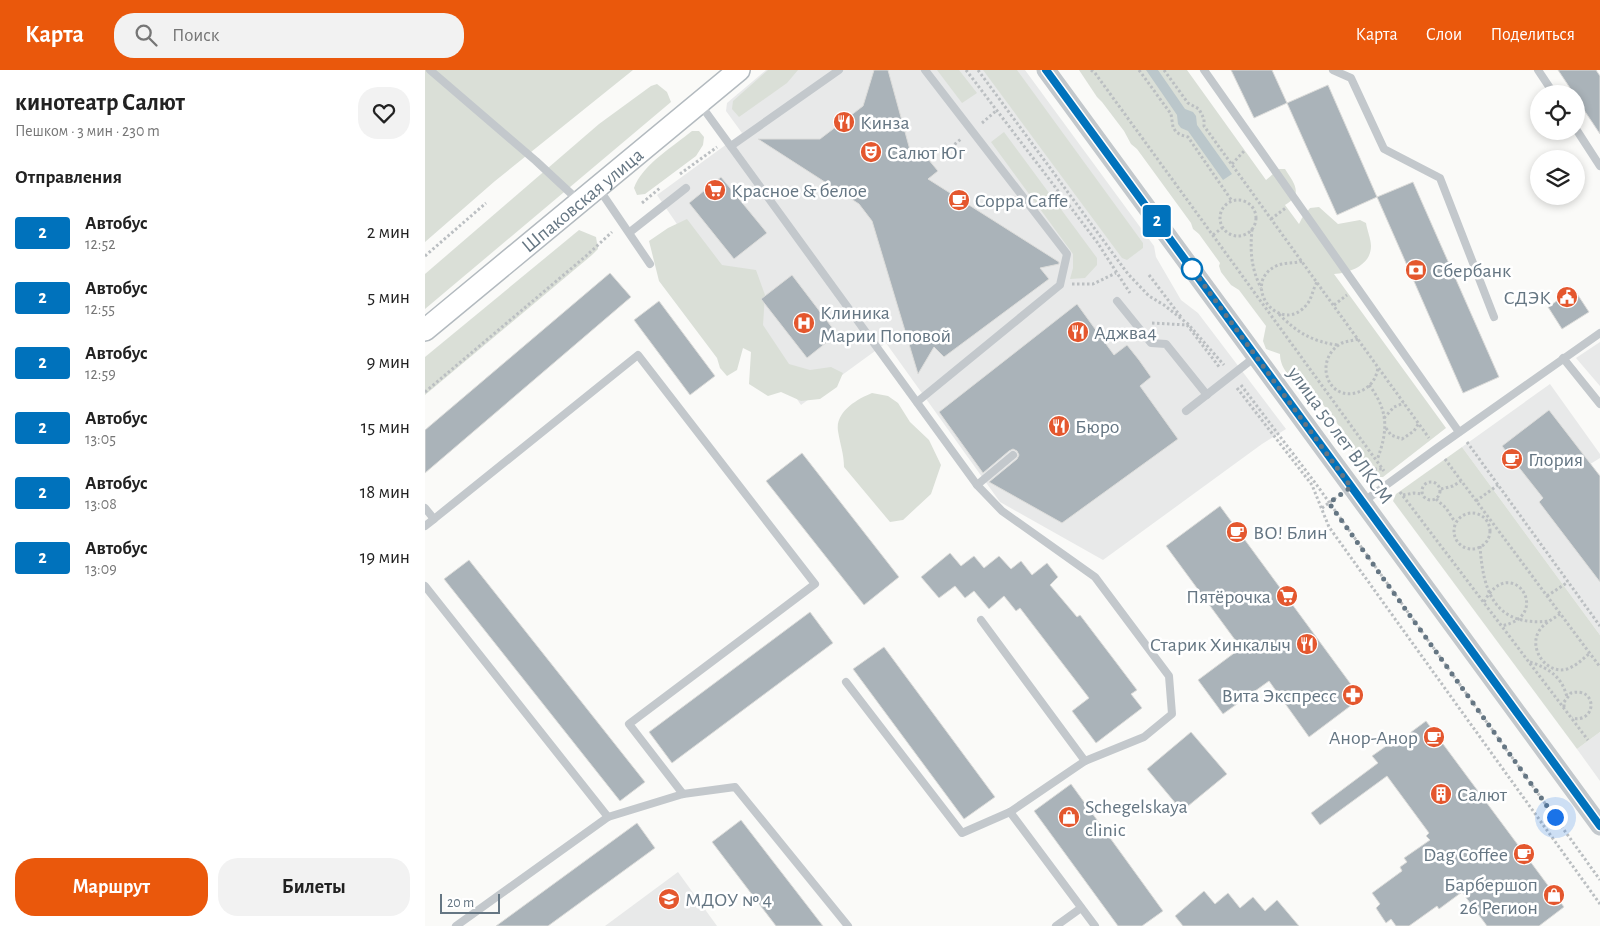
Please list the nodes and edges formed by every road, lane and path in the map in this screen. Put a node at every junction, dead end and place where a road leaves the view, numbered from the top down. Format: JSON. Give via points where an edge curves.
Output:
{"nodes":[{"id":1,"x":430,"y":70,"type":"edge"},
{"id":2,"x":739,"y":70,"type":"edge"},
{"id":3,"x":839,"y":70,"type":"edge"},
{"id":4,"x":925,"y":70,"type":"edge"},
{"id":5,"x":966,"y":70,"type":"edge"},
{"id":6,"x":978,"y":70,"type":"edge"},
{"id":7,"x":1046,"y":70,"type":"edge"},
{"id":8,"x":1091,"y":70,"type":"edge"},
{"id":9,"x":1139,"y":70,"type":"edge"},
{"id":10,"x":1164,"y":70,"type":"edge"},
{"id":11,"x":1204,"y":70,"type":"edge"},
{"id":12,"x":1333,"y":70,"type":"edge"},
{"id":13,"x":1538,"y":70,"type":"edge"},
{"id":14,"x":1548,"y":85,"type":"edge"},
{"id":15,"x":700,"y":104,"type":"junction"},
{"id":16,"x":1583,"y":140,"type":"edge"},
{"id":17,"x":731,"y":146,"type":"junction"},
{"id":18,"x":1600,"y":166,"type":"edge"},
{"id":19,"x":598,"y":188,"type":"junction"},
{"id":20,"x":686,"y":188,"type":"dead end"},
{"id":21,"x":1232,"y":201,"type":"junction"},
{"id":22,"x":580,"y":202,"type":"junction"},
{"id":23,"x":486,"y":203,"type":"dead end"},
{"id":24,"x":1261,"y":204,"type":"junction"},
{"id":25,"x":1253,"y":208,"type":"junction"},
{"id":26,"x":1222,"y":228,"type":"junction"},
{"id":27,"x":1252,"y":228,"type":"junction"},
{"id":28,"x":630,"y":232,"type":"junction"},
{"id":29,"x":1213,"y":235,"type":"junction"},
{"id":30,"x":425,"y":256,"type":"edge"},
{"id":31,"x":1302,"y":261,"type":"junction"},
{"id":32,"x":650,"y":264,"type":"dead end"},
{"id":33,"x":1116,"y":273,"type":"junction"},
{"id":34,"x":1149,"y":275,"type":"dead end"},
{"id":35,"x":1317,"y":282,"type":"junction"},
{"id":36,"x":1060,"y":285,"type":"junction"},
{"id":37,"x":1261,"y":289,"type":"junction"},
{"id":38,"x":1131,"y":294,"type":"dead end"},
{"id":39,"x":1117,"y":301,"type":"dead end"},
{"id":40,"x":1264,"y":302,"type":"junction"},
{"id":41,"x":1279,"y":314,"type":"junction"},
{"id":42,"x":1494,"y":317,"type":"dead end"},
{"id":43,"x":1183,"y":321,"type":"junction"},
{"id":44,"x":1150,"y":323,"type":"dead end"},
{"id":45,"x":1187,"y":325,"type":"junction"},
{"id":46,"x":425,"y":330,"type":"edge"},
{"id":47,"x":1600,"y":334,"type":"edge"},
{"id":48,"x":1358,"y":339,"type":"junction"},
{"id":49,"x":1338,"y":345,"type":"junction"},
{"id":50,"x":1256,"y":356,"type":"junction"},
{"id":51,"x":1563,"y":358,"type":"junction"},
{"id":52,"x":1378,"y":368,"type":"junction"},
{"id":53,"x":1230,"y":376,"type":"junction"},
{"id":54,"x":1329,"y":383,"type":"junction"},
{"id":55,"x":1369,"y":386,"type":"junction"},
{"id":56,"x":1324,"y":387,"type":"junction"},
{"id":57,"x":1207,"y":395,"type":"junction"},
{"id":58,"x":917,"y":402,"type":"junction"},
{"id":59,"x":1404,"y":403,"type":"junction"},
{"id":60,"x":1600,"y":404,"type":"edge"},
{"id":61,"x":1185,"y":411,"type":"dead end"},
{"id":62,"x":1384,"y":418,"type":"junction"},
{"id":63,"x":1419,"y":423,"type":"junction"},
{"id":64,"x":1385,"y":426,"type":"junction"},
{"id":65,"x":1459,"y":432,"type":"junction"},
{"id":66,"x":1428,"y":436,"type":"junction"},
{"id":67,"x":1420,"y":441,"type":"dead end"},
{"id":68,"x":1437,"y":448,"type":"junction"},
{"id":69,"x":1013,"y":455,"type":"dead end"},
{"id":70,"x":1377,"y":460,"type":"junction"},
{"id":71,"x":1391,"y":463,"type":"dead end"},
{"id":72,"x":1383,"y":469,"type":"junction"},
{"id":73,"x":1392,"y":480,"type":"junction"},
{"id":74,"x":1461,"y":481,"type":"junction"},
{"id":75,"x":977,"y":485,"type":"junction"},
{"id":76,"x":1498,"y":485,"type":"junction"},
{"id":77,"x":1351,"y":487,"type":"junction"},
{"id":78,"x":1441,"y":489,"type":"junction"},
{"id":79,"x":1423,"y":494,"type":"junction"},
{"id":80,"x":1403,"y":495,"type":"junction"},
{"id":81,"x":1436,"y":499,"type":"junction"},
{"id":82,"x":1476,"y":501,"type":"junction"},
{"id":83,"x":1329,"y":503,"type":"junction"},
{"id":84,"x":1363,"y":503,"type":"junction"},
{"id":85,"x":425,"y":508,"type":"edge"},
{"id":86,"x":1322,"y":508,"type":"junction"},
{"id":87,"x":434,"y":518,"type":"junction"},
{"id":88,"x":1489,"y":520,"type":"junction"},
{"id":89,"x":1455,"y":522,"type":"junction"},
{"id":90,"x":425,"y":526,"type":"edge"},
{"id":91,"x":1480,"y":546,"type":"junction"},
{"id":92,"x":1568,"y":582,"type":"junction"},
{"id":93,"x":425,"y":586,"type":"edge"},
{"id":94,"x":1489,"y":593,"type":"junction"},
{"id":95,"x":1547,"y":596,"type":"junction"},
{"id":96,"x":1484,"y":602,"type":"junction"},
{"id":97,"x":1560,"y":614,"type":"junction"},
{"id":98,"x":1518,"y":619,"type":"junction"},
{"id":99,"x":981,"y":620,"type":"dead end"},
{"id":100,"x":1549,"y":621,"type":"junction"},
{"id":101,"x":1501,"y":626,"type":"junction"},
{"id":102,"x":1600,"y":626,"type":"edge"},
{"id":103,"x":1590,"y":653,"type":"junction"},
{"id":104,"x":1529,"y":662,"type":"junction"},
{"id":105,"x":1548,"y":667,"type":"junction"},
{"id":106,"x":1600,"y":667,"type":"edge"},
{"id":107,"x":846,"y":682,"type":"dead end"},
{"id":108,"x":1567,"y":697,"type":"junction"},
{"id":109,"x":1564,"y":707,"type":"junction"},
{"id":110,"x":1572,"y":718,"type":"junction"},
{"id":111,"x":1589,"y":740,"type":"dead end"},
{"id":112,"x":1085,"y":761,"type":"junction"},
{"id":113,"x":683,"y":794,"type":"junction"},
{"id":114,"x":1010,"y":812,"type":"junction"},
{"id":115,"x":608,"y":817,"type":"junction"},
{"id":116,"x":1600,"y":826,"type":"edge"},
{"id":117,"x":1600,"y":880,"type":"edge"},
{"id":118,"x":1600,"y":904,"type":"edge"},
{"id":119,"x":1081,"y":908,"type":"junction"},
{"id":120,"x":456,"y":926,"type":"edge"},
{"id":121,"x":848,"y":926,"type":"edge"},
{"id":122,"x":1056,"y":926,"type":"edge"},
{"id":123,"x":1095,"y":926,"type":"edge"}],
"edges":[{"from":1,"to":22,"type":"lane"},
{"from":2,"to":15,"type":"main road","name":"Шпаковская улица"},
{"from":3,"to":17,"type":"lane"},
{"from":4,"to":36,"type":"lane","via":[[1067,254]]},
{"from":5,"to":33,"type":"path","via":[[1097,242]]},
{"from":6,"to":43,"type":"path","via":[[1128,274],[1149,296]]},
{"from":7,"to":50,"type":"street","name":"улица 50 лет ВЛКСМ"},
{"from":8,"to":29,"type":"path"},
{"from":9,"to":21,"type":"path","via":[[1171,114],[1173,127],[1188,137]]},
{"from":10,"to":24,"type":"path","via":[[1188,103],[1199,109],[1204,126]]},
{"from":11,"to":65,"type":"lane"},
{"from":12,"to":42,"type":"lane","via":[[1351,78],[1384,149],[1440,178]]},
{"from":13,"to":14,"type":"lane"},
{"from":15,"to":17,"type":"lane"},
{"from":15,"to":19,"type":"main road","name":"Шпаковская улица"},
{"from":16,"to":18,"type":"lane"},
{"from":17,"to":58,"type":"lane"},
{"from":19,"to":22,"type":"main road","name":"Шпаковская улица"},
{"from":19,"to":28,"type":"lane"},
{"from":20,"to":28,"type":"lane"},
{"from":21,"to":25,"type":"path","via":[[1240,200]]},
{"from":21,"to":26,"type":"path","via":[[1221,212]]},
{"from":22,"to":46,"type":"main road","name":"Шпаковская улица"},
{"from":23,"to":30,"type":"path"},
{"from":24,"to":25,"type":"path"},
{"from":24,"to":31,"type":"path"},
{"from":25,"to":27,"type":"path","via":[[1256,216]]},
{"from":26,"to":27,"type":"path","via":[[1235,236],[1243,235]]},
{"from":26,"to":29,"type":"path"},
{"from":27,"to":37,"type":"path","via":[[1253,270]]},
{"from":28,"to":32,"type":"lane"},
{"from":29,"to":40,"type":"path"},
{"from":31,"to":35,"type":"path"},
{"from":31,"to":37,"type":"path","via":[[1275,266],[1267,273]]},
{"from":33,"to":36,"type":"path","via":[[1093,284]]},
{"from":33,"to":38,"type":"path"},
{"from":34,"to":43,"type":"path"},
{"from":35,"to":41,"type":"path","via":[[1307,304],[1300,310],[1290,315]]},
{"from":35,"to":48,"type":"path"},
{"from":36,"to":58,"type":"lane"},
{"from":37,"to":40,"type":"path"},
{"from":39,"to":57,"type":"lane","via":[[1151,343],[1165,344]]},
{"from":40,"to":41,"type":"path"},
{"from":40,"to":56,"type":"path"},
{"from":41,"to":49,"type":"path","via":[[1293,328],[1315,341]]},
{"from":43,"to":45,"type":"path"},
{"from":43,"to":53,"type":"path"},
{"from":44,"to":45,"type":"path"},
{"from":45,"to":53,"type":"path"},
{"from":47,"to":51,"type":"lane"},
{"from":48,"to":49,"type":"path"},
{"from":48,"to":52,"type":"path"},
{"from":49,"to":54,"type":"path","via":[[1326,364]]},
{"from":50,"to":53,"type":"lane"},
{"from":50,"to":77,"type":"street","name":"улица 50 лет ВЛКСМ"},
{"from":51,"to":60,"type":"lane"},
{"from":51,"to":65,"type":"lane"},
{"from":52,"to":55,"type":"path","via":[[1377,377]]},
{"from":52,"to":59,"type":"path"},
{"from":53,"to":57,"type":"lane"},
{"from":53,"to":83,"type":"path"},
{"from":53,"to":86,"type":"path","via":[[1312,485]]},
{"from":54,"to":55,"type":"path","via":[[1338,391],[1352,393]]},
{"from":54,"to":56,"type":"path"},
{"from":55,"to":62,"type":"path","via":[[1380,400]]},
{"from":56,"to":70,"type":"path"},
{"from":57,"to":61,"type":"lane"},
{"from":58,"to":75,"type":"lane"},
{"from":59,"to":62,"type":"path","via":[[1394,407]]},
{"from":59,"to":63,"type":"path"},
{"from":62,"to":64,"type":"path"},
{"from":63,"to":64,"type":"path","via":[[1402,439],[1391,435]]},
{"from":63,"to":66,"type":"path"},
{"from":64,"to":70,"type":"path"},
{"from":65,"to":68,"type":"lane"},
{"from":65,"to":76,"type":"path"},
{"from":66,"to":67,"type":"path"},
{"from":66,"to":68,"type":"path"},
{"from":68,"to":73,"type":"lane"},
{"from":68,"to":74,"type":"path"},
{"from":69,"to":75,"type":"lane"},
{"from":70,"to":72,"type":"path"},
{"from":71,"to":72,"type":"path"},
{"from":72,"to":73,"type":"path"},
{"from":72,"to":77,"type":"path","via":[[1375,469]]},
{"from":73,"to":80,"type":"path"},
{"from":73,"to":84,"type":"lane"},
{"from":74,"to":78,"type":"path"},
{"from":74,"to":82,"type":"path"},
{"from":75,"to":112,"type":"lane","via":[[1002,511],[1095,577],[1169,676],[1172,714],[1144,737]]},
{"from":76,"to":82,"type":"path"},
{"from":76,"to":92,"type":"path"},
{"from":77,"to":83,"type":"path"},
{"from":77,"to":84,"type":"street","name":"улица 50 лет ВЛКСМ"},
{"from":78,"to":79,"type":"path","via":[[1435,482],[1430,482],[1423,487]]},
{"from":78,"to":81,"type":"path"},
{"from":79,"to":80,"type":"path"},
{"from":79,"to":81,"type":"path","via":[[1428,500]]},
{"from":80,"to":96,"type":"path"},
{"from":81,"to":89,"type":"path"},
{"from":82,"to":88,"type":"path"},
{"from":83,"to":86,"type":"path"},
{"from":83,"to":117,"type":"path"},
{"from":84,"to":116,"type":"street","name":"улица 50 лет ВЛКСМ"},
{"from":85,"to":87,"type":"lane"},
{"from":86,"to":118,"type":"path","via":[[1329,527]]},
{"from":87,"to":90,"type":"lane"},
{"from":87,"to":113,"type":"lane","via":[[638,355],[815,584],[629,724]]},
{"from":88,"to":89,"type":"path","via":[[1474,512],[1466,513]]},
{"from":88,"to":91,"type":"path","via":[[1489,537]]},
{"from":88,"to":95,"type":"path"},
{"from":89,"to":91,"type":"path","via":[[1453,532],[1461,546]]},
{"from":91,"to":94,"type":"path"},
{"from":92,"to":95,"type":"path"},
{"from":92,"to":102,"type":"path"},
{"from":93,"to":115,"type":"lane"},
{"from":94,"to":96,"type":"path"},
{"from":94,"to":98,"type":"path","via":[[1501,610]]},
{"from":94,"to":98,"type":"path","via":[[1504,583],[1517,585],[1524,591],[1527,606]]},
{"from":95,"to":97,"type":"path"},
{"from":96,"to":101,"type":"path"},
{"from":97,"to":100,"type":"path"},
{"from":97,"to":103,"type":"path"},
{"from":98,"to":100,"type":"path"},
{"from":98,"to":101,"type":"path"},
{"from":99,"to":112,"type":"lane"},
{"from":100,"to":105,"type":"path","via":[[1536,639],[1537,653]]},
{"from":101,"to":104,"type":"path"},
{"from":103,"to":105,"type":"path","via":[[1568,669]]},
{"from":103,"to":106,"type":"path"},
{"from":104,"to":105,"type":"path"},
{"from":104,"to":109,"type":"path"},
{"from":105,"to":108,"type":"path","via":[[1562,682]]},
{"from":107,"to":114,"type":"lane","via":[[963,833]]},
{"from":108,"to":109,"type":"path"},
{"from":108,"to":110,"type":"path","via":[[1581,692],[1591,701],[1587,715]]},
{"from":109,"to":110,"type":"path"},
{"from":110,"to":111,"type":"path"},
{"from":112,"to":114,"type":"lane"},
{"from":113,"to":115,"type":"lane"},
{"from":113,"to":121,"type":"lane","via":[[735,786]]},
{"from":114,"to":119,"type":"lane"},
{"from":115,"to":120,"type":"lane"},
{"from":119,"to":122,"type":"lane"},
{"from":119,"to":123,"type":"lane"}]}
